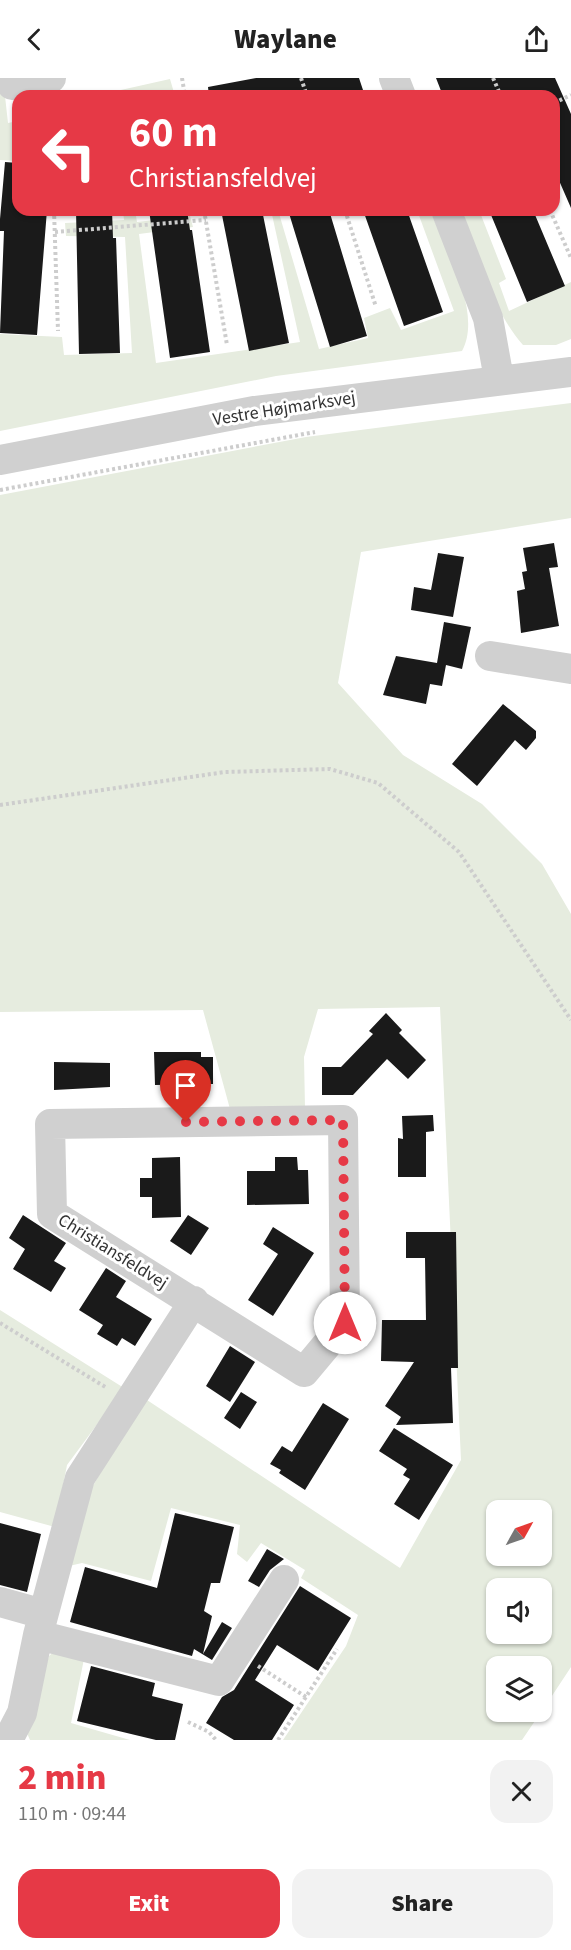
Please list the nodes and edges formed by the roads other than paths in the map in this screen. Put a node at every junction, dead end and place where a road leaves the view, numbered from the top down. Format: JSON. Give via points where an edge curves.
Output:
{"nodes":[{"id":1,"x":51,"y":78,"type":"edge"},
{"id":2,"x":12,"y":86,"type":"dead end"},
{"id":3,"x":448,"y":216,"type":"edge"},
{"id":4,"x":571,"y":372,"type":"edge"},
{"id":5,"x":499,"y":379,"type":"junction"},
{"id":6,"x":0,"y":460,"type":"edge"},
{"id":7,"x":490,"y":656,"type":"dead end"},
{"id":8,"x":571,"y":669,"type":"edge"},
{"id":9,"x":194,"y":1301,"type":"junction"},
{"id":10,"x":284,"y":1580,"type":"dead end"},
{"id":11,"x":0,"y":1602,"type":"edge"},
{"id":12,"x":41,"y":1625,"type":"junction"},
{"id":13,"x":8,"y":1740,"type":"edge"}],
"edges":[{"from":1,"to":2,"type":"street"},
{"from":3,"to":5,"type":"street","via":[[488,318]]},
{"from":4,"to":5,"type":"street","name":"Vestre Højmarksvej"},
{"from":5,"to":6,"type":"street","name":"Vestre Højmarksvej","via":[[254,411]]},
{"from":7,"to":8,"type":"street"},
{"from":9,"to":9,"type":"street","name":"Christiansfeldvej","via":[[52,1214],[50,1124],[343,1120],[345,1323],[304,1372]]},
{"from":9,"to":12,"type":"street","via":[[80,1478]]},
{"from":10,"to":12,"type":"street","via":[[219,1681]]},
{"from":11,"to":12,"type":"street"},
{"from":12,"to":13,"type":"street","via":[[22,1713]]}]}
